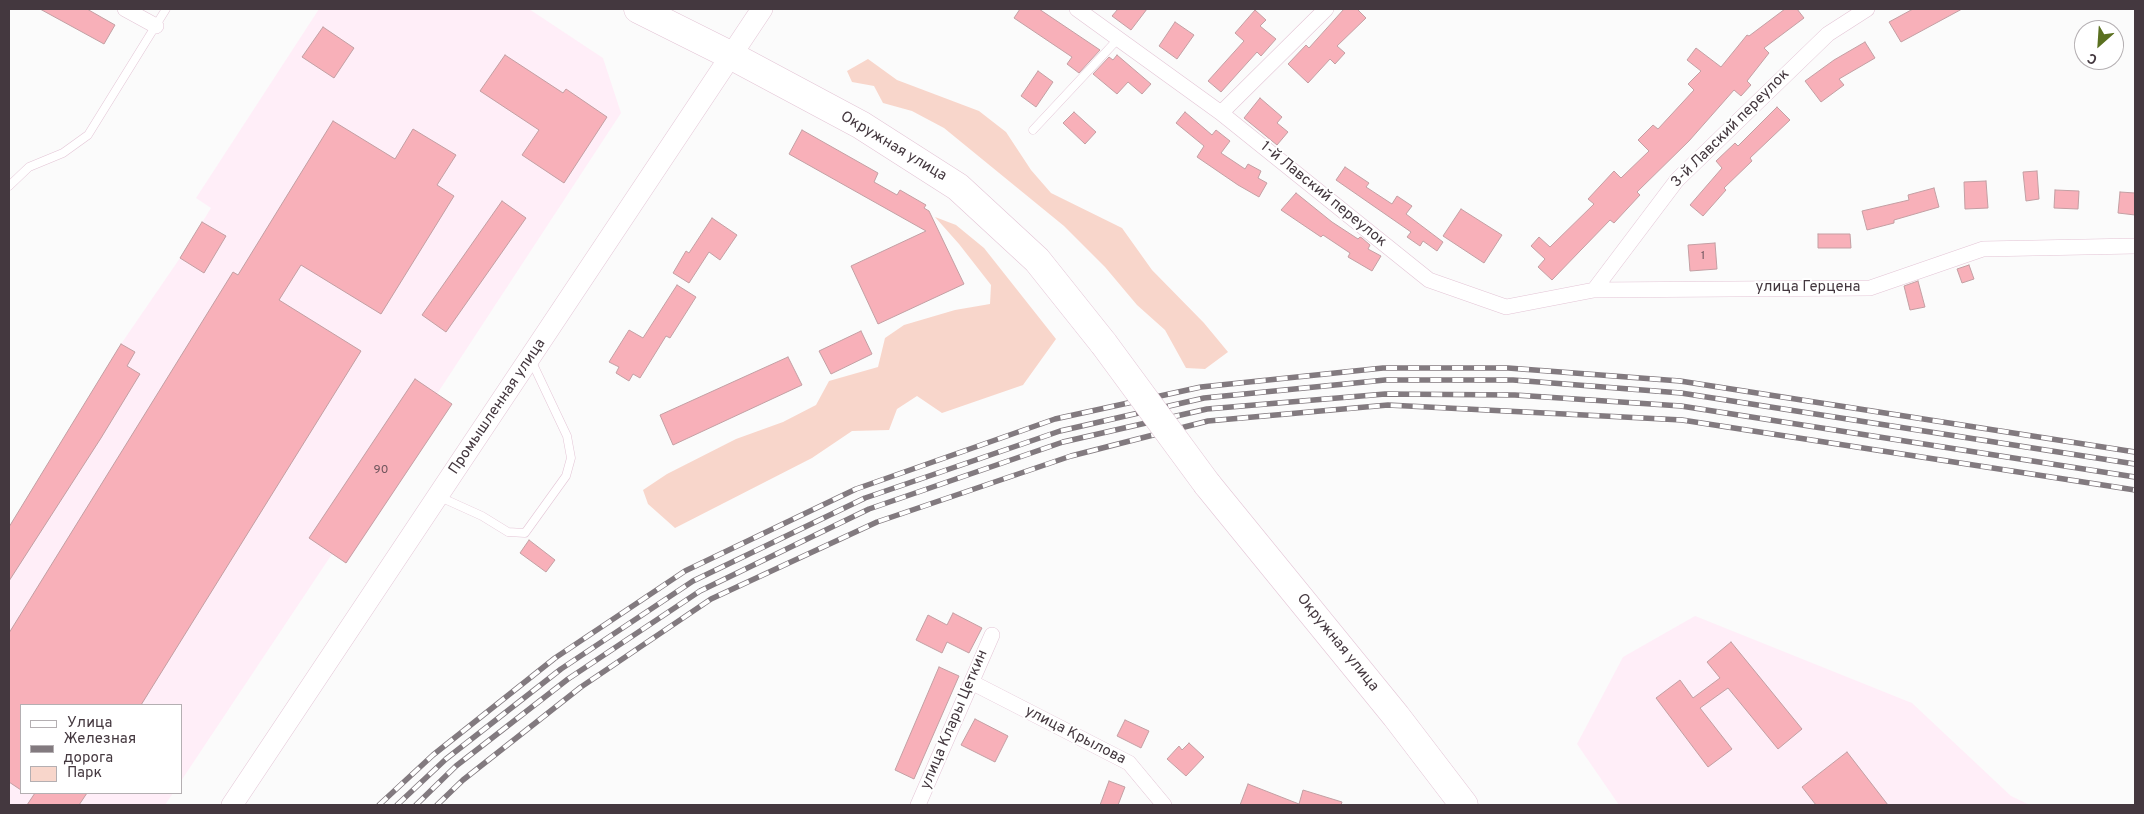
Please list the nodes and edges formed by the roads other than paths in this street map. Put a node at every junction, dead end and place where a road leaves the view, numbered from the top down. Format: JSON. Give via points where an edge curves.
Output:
{"nodes":[{"id":1,"x":125,"y":9,"type":"edge"},
{"id":2,"x":166,"y":9,"type":"edge"},
{"id":3,"x":638,"y":9,"type":"edge"},
{"id":4,"x":762,"y":9,"type":"edge"},
{"id":5,"x":1078,"y":9,"type":"edge"},
{"id":6,"x":1326,"y":9,"type":"edge"},
{"id":7,"x":1867,"y":9,"type":"edge"},
{"id":8,"x":156,"y":26,"type":"junction"},
{"id":9,"x":1118,"y":38,"type":"junction"},
{"id":10,"x":732,"y":56,"type":"junction"},
{"id":11,"x":1221,"y":114,"type":"junction"},
{"id":12,"x":1034,"y":130,"type":"dead end"},
{"id":13,"x":9,"y":186,"type":"edge"},
{"id":14,"x":2135,"y":246,"type":"edge"},
{"id":15,"x":1594,"y":290,"type":"junction"},
{"id":16,"x":530,"y":358,"type":"junction"},
{"id":17,"x":438,"y":497,"type":"junction"},
{"id":18,"x":992,"y":635,"type":"dead end"},
{"id":19,"x":972,"y":683,"type":"junction"},
{"id":20,"x":1158,"y":803,"type":"edge"},
{"id":21,"x":1456,"y":803,"type":"edge"},
{"id":22,"x":232,"y":805,"type":"edge"},
{"id":23,"x":918,"y":805,"type":"edge"}],
"edges":[{"from":1,"to":8,"type":"street"},
{"from":2,"to":8,"type":"lane"},
{"from":3,"to":10,"type":"highway","name":"Окружная улица"},
{"from":4,"to":10,"type":"street","name":"Промышленная улица"},
{"from":5,"to":9,"type":"street","name":"1-й Лавский переулок"},
{"from":6,"to":11,"type":"street"},
{"from":7,"to":15,"type":"street","name":"3-й Лавский переулок","via":[[1828,34],[1677,180]]},
{"from":8,"to":13,"type":"lane","via":[[88,135],[63,153],[29,166]]},
{"from":9,"to":11,"type":"street","name":"1-й Лавский переулок"},
{"from":9,"to":12,"type":"lane"},
{"from":10,"to":16,"type":"street","name":"Промышленная улица"},
{"from":10,"to":21,"type":"highway","name":"Окружная улица","bridge":true,"via":[[861,125],[958,187],[1037,260],[1104,344],[1207,484],[1396,716]]},
{"from":11,"to":15,"type":"street","name":"1-й Лавский переулок","via":[[1430,280],[1506,306]]},
{"from":14,"to":15,"type":"street","name":"улица Герцена","via":[[1982,249],[1870,288]]},
{"from":16,"to":17,"type":"street","name":"Промышленная улица"},
{"from":16,"to":17,"type":"lane","via":[[567,436],[571,458],[566,476],[525,532],[508,532],[482,516]]},
{"from":17,"to":22,"type":"street","name":"Промышленная улица"},
{"from":18,"to":19,"type":"street","name":"улица Клары Цеткин"},
{"from":19,"to":20,"type":"street","name":"улица Крылова","via":[[1130,763]]},
{"from":19,"to":23,"type":"street","name":"улица Клары Цеткин"}]}
